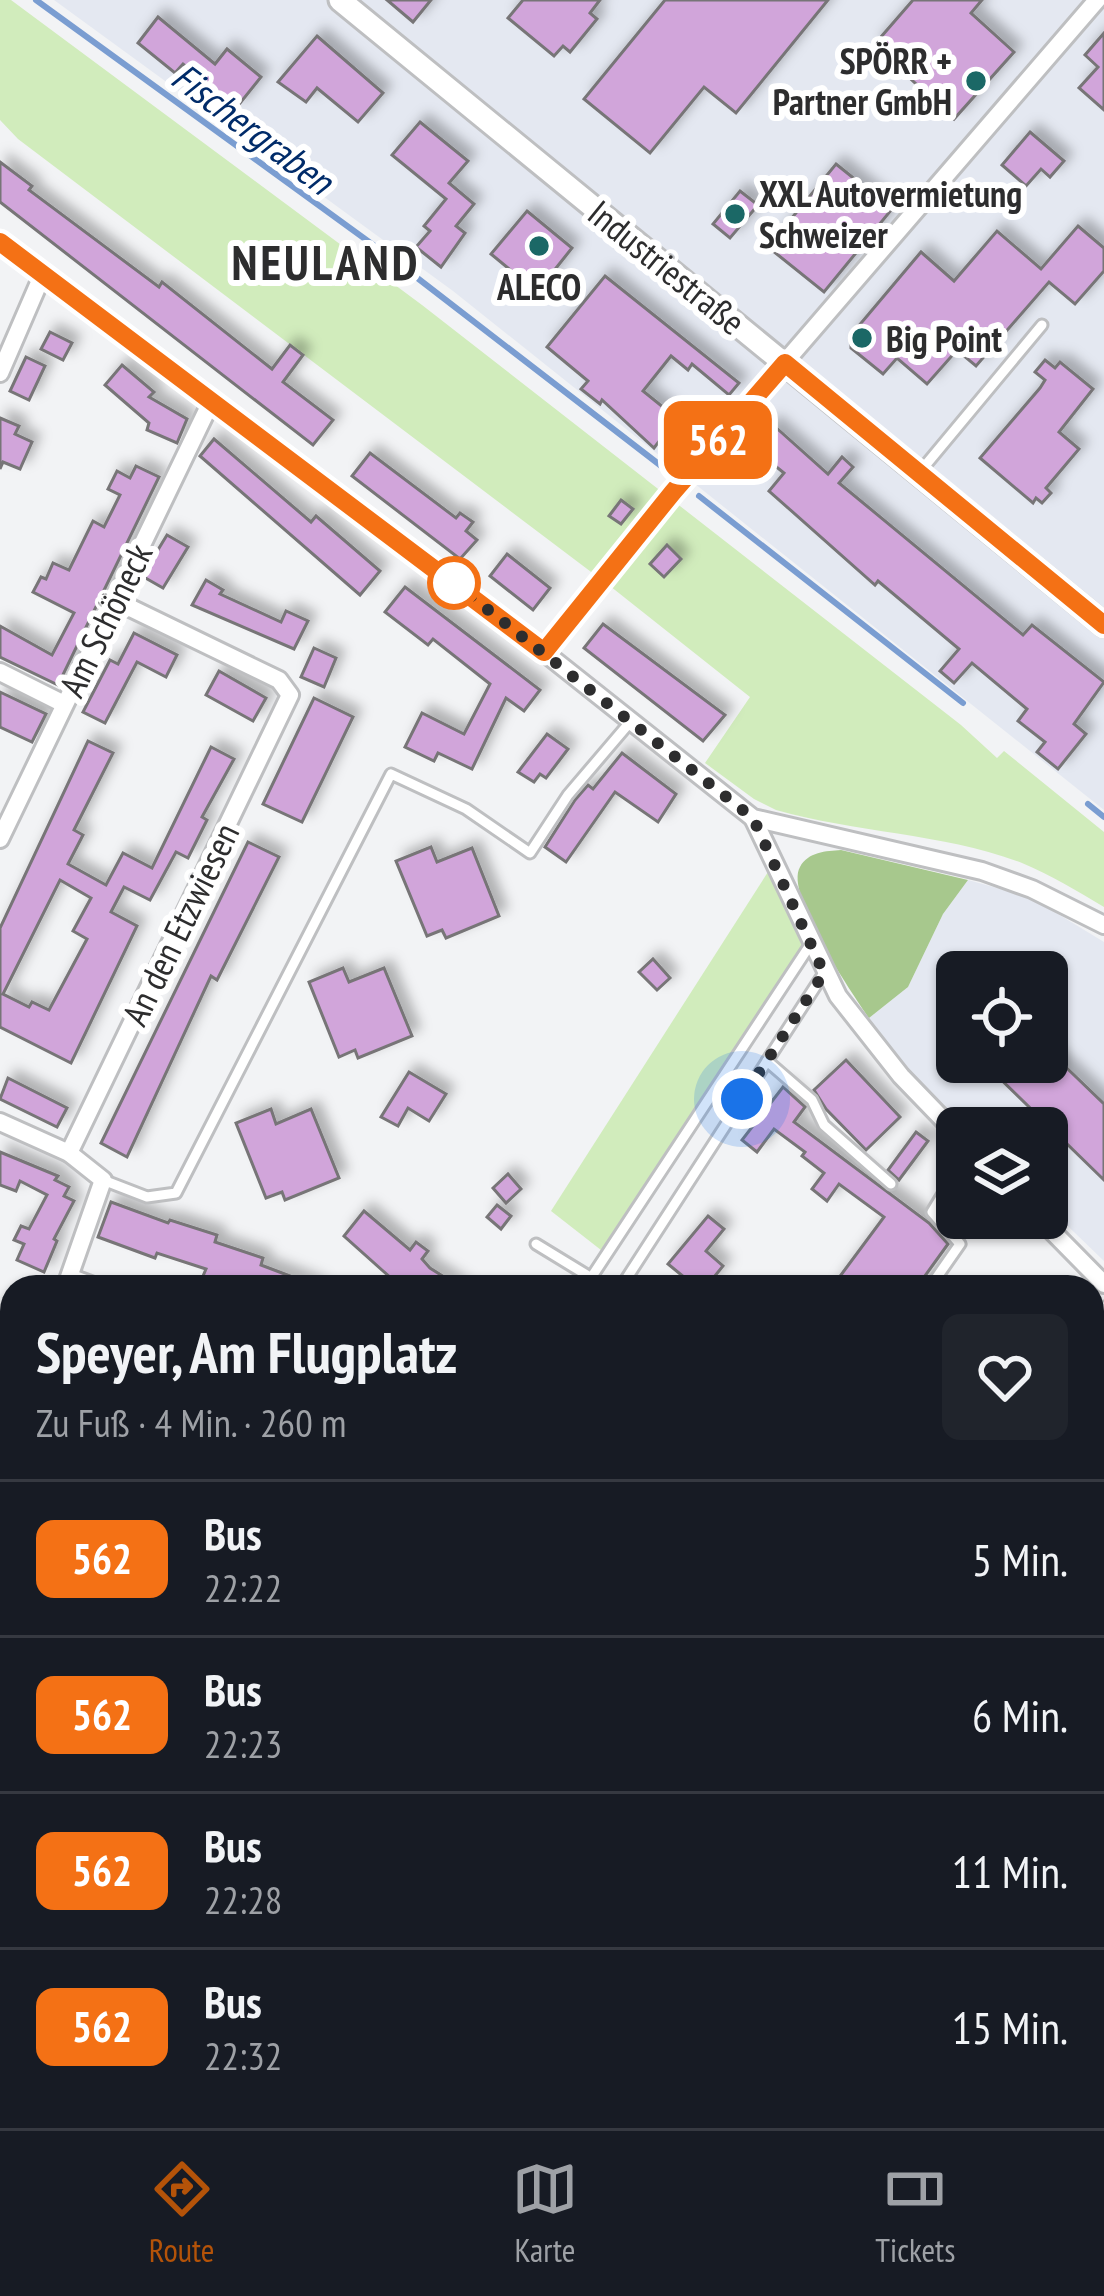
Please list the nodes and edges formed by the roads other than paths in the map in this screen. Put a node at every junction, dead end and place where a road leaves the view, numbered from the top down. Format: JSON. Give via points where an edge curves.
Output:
{"nodes":[{"id":1,"x":340,"y":0,"type":"edge"},
{"id":2,"x":1097,"y":0,"type":"edge"},
{"id":3,"x":0,"y":242,"type":"edge"},
{"id":4,"x":42,"y":277,"type":"junction"},
{"id":5,"x":1042,"y":326,"type":"dead end"},
{"id":6,"x":785,"y":363,"type":"junction"},
{"id":7,"x":0,"y":373,"type":"edge"},
{"id":8,"x":211,"y":402,"type":"junction"},
{"id":9,"x":919,"y":473,"type":"junction"},
{"id":10,"x":114,"y":600,"type":"junction"},
{"id":11,"x":1104,"y":625,"type":"edge"},
{"id":12,"x":544,"y":652,"type":"junction"},
{"id":13,"x":0,"y":672,"type":"edge"},
{"id":14,"x":64,"y":704,"type":"junction"},
{"id":15,"x":631,"y":721,"type":"junction"},
{"id":16,"x":753,"y":818,"type":"junction"},
{"id":17,"x":0,"y":839,"type":"edge"},
{"id":18,"x":1104,"y":925,"type":"edge"},
{"id":19,"x":812,"y":943,"type":"junction"},
{"id":20,"x":824,"y":973,"type":"junction"},
{"id":21,"x":767,"y":1061,"type":"junction"},
{"id":22,"x":936,"y":1111,"type":"edge"},
{"id":23,"x":0,"y":1122,"type":"edge"},
{"id":24,"x":70,"y":1153,"type":"junction"},
{"id":25,"x":103,"y":1180,"type":"junction"},
{"id":26,"x":891,"y":1184,"type":"dead end"},
{"id":27,"x":955,"y":1239,"type":"edge"},
{"id":28,"x":1060,"y":1239,"type":"edge"},
{"id":29,"x":536,"y":1244,"type":"dead end"},
{"id":30,"x":70,"y":1275,"type":"edge"},
{"id":31,"x":578,"y":1275,"type":"edge"},
{"id":32,"x":592,"y":1275,"type":"edge"},
{"id":33,"x":629,"y":1275,"type":"edge"},
{"id":34,"x":938,"y":1275,"type":"edge"},
{"id":35,"x":1095,"y":1275,"type":"edge"}],
"edges":[{"from":1,"to":6,"type":"street","name":"Industriestraße"},
{"from":2,"to":6,"type":"street"},
{"from":3,"to":4,"type":"street"},
{"from":4,"to":7,"type":"street"},
{"from":4,"to":8,"type":"street"},
{"from":5,"to":9,"type":"lane"},
{"from":6,"to":9,"type":"street","name":"Industriestraße"},
{"from":6,"to":12,"type":"street"},
{"from":8,"to":10,"type":"street","name":"Am Schöneck"},
{"from":8,"to":12,"type":"street"},
{"from":9,"to":11,"type":"street","name":"Industriestraße"},
{"from":10,"to":14,"type":"street","name":"Am Schöneck"},
{"from":10,"to":24,"type":"street","name":"An den Etzwiesen","via":[[279,680],[290,694]]},
{"from":12,"to":15,"type":"street"},
{"from":13,"to":14,"type":"street"},
{"from":14,"to":17,"type":"street","name":"Am Schöneck"},
{"from":15,"to":16,"type":"street"},
{"from":15,"to":25,"type":"lane","via":[[530,853],[466,809],[391,774],[176,1193],[147,1197]]},
{"from":16,"to":18,"type":"street","via":[[982,872]]},
{"from":16,"to":19,"type":"street"},
{"from":19,"to":20,"type":"street"},
{"from":19,"to":32,"type":"lane"},
{"from":20,"to":21,"type":"lane"},
{"from":20,"to":22,"type":"street"},
{"from":21,"to":26,"type":"lane"},
{"from":21,"to":33,"type":"lane"},
{"from":23,"to":24,"type":"street"},
{"from":24,"to":25,"type":"street"},
{"from":25,"to":30,"type":"street"},
{"from":27,"to":34,"type":"lane"},
{"from":28,"to":35,"type":"street"},
{"from":29,"to":31,"type":"lane"}]}
